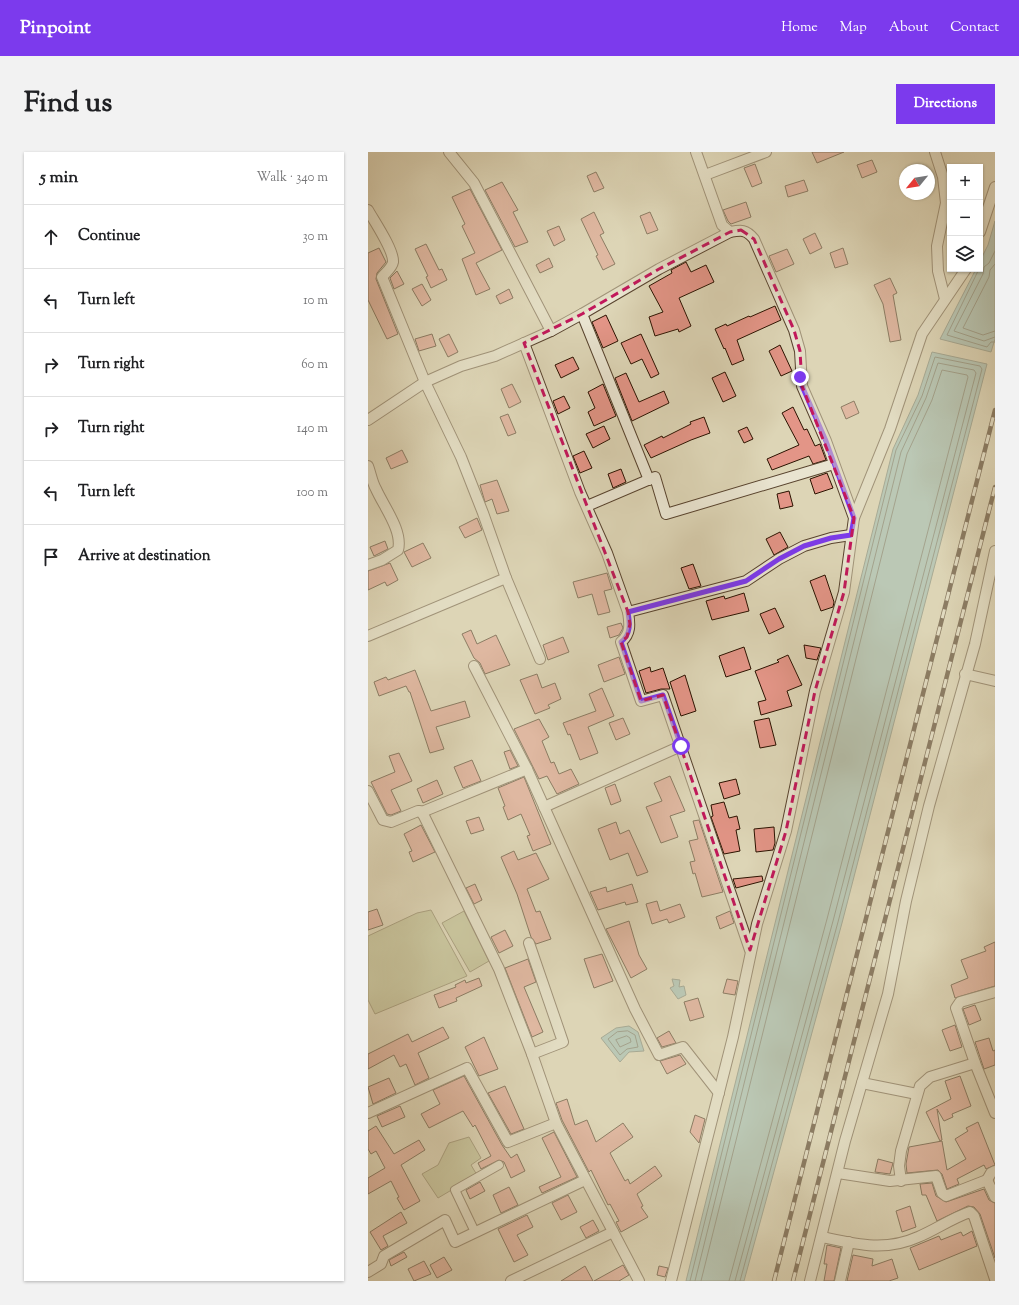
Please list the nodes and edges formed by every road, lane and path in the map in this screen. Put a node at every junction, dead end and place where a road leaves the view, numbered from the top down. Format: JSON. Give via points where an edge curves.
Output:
{"nodes":[{"id":1,"x":449,"y":152,"type":"edge"},
{"id":2,"x":696,"y":152,"type":"edge"},
{"id":3,"x":766,"y":152,"type":"edge"},
{"id":4,"x":934,"y":152,"type":"edge"},
{"id":5,"x":705,"y":175,"type":"junction"},
{"id":6,"x":995,"y":187,"type":"edge"},
{"id":7,"x":368,"y":210,"type":"edge"},
{"id":8,"x":983,"y":223,"type":"edge"},
{"id":9,"x":730,"y":232,"type":"junction"},
{"id":10,"x":964,"y":272,"type":"edge"},
{"id":11,"x":945,"y":299,"type":"junction"},
{"id":12,"x":582,"y":314,"type":"junction"},
{"id":13,"x":551,"y":331,"type":"junction"},
{"id":14,"x":524,"y":343,"type":"junction"},
{"id":15,"x":425,"y":382,"type":"junction"},
{"id":16,"x":368,"y":420,"type":"edge"},
{"id":17,"x":834,"y":464,"type":"junction"},
{"id":18,"x":368,"y":466,"type":"edge"},
{"id":19,"x":649,"y":480,"type":"junction"},
{"id":20,"x":587,"y":506,"type":"junction"},
{"id":21,"x":854,"y":518,"type":"junction"},
{"id":22,"x":851,"y":535,"type":"junction"},
{"id":23,"x":995,"y":551,"type":"edge"},
{"id":24,"x":368,"y":565,"type":"edge"},
{"id":25,"x":506,"y":578,"type":"junction"},
{"id":26,"x":628,"y":612,"type":"junction"},
{"id":27,"x":368,"y":636,"type":"edge"},
{"id":28,"x":540,"y":659,"type":"dead end"},
{"id":29,"x":474,"y":666,"type":"dead end"},
{"id":30,"x":965,"y":674,"type":"junction"},
{"id":31,"x":995,"y":681,"type":"edge"},
{"id":32,"x":681,"y":746,"type":"junction"},
{"id":33,"x":527,"y":768,"type":"junction"},
{"id":34,"x":368,"y":791,"type":"edge"},
{"id":35,"x":544,"y":808,"type":"junction"},
{"id":36,"x":422,"y":812,"type":"junction"},
{"id":37,"x":529,"y":943,"type":"dead end"},
{"id":38,"x":750,"y":950,"type":"junction"},
{"id":39,"x":995,"y":992,"type":"edge"},
{"id":40,"x":532,"y":1054,"type":"junction"},
{"id":41,"x":975,"y":1063,"type":"junction"},
{"id":42,"x":862,"y":1083,"type":"junction"},
{"id":43,"x":719,"y":1093,"type":"junction"},
{"id":44,"x":917,"y":1094,"type":"junction"},
{"id":45,"x":368,"y":1113,"type":"edge"},
{"id":46,"x":995,"y":1113,"type":"edge"},
{"id":47,"x":556,"y":1123,"type":"junction"},
{"id":48,"x":499,"y":1165,"type":"dead end"},
{"id":49,"x":995,"y":1171,"type":"edge"},
{"id":50,"x":838,"y":1172,"type":"junction"},
{"id":51,"x":584,"y":1180,"type":"junction"},
{"id":52,"x":987,"y":1180,"type":"junction"},
{"id":53,"x":901,"y":1181,"type":"junction"},
{"id":54,"x":995,"y":1197,"type":"edge"},
{"id":55,"x":475,"y":1232,"type":"junction"},
{"id":56,"x":613,"y":1232,"type":"junction"},
{"id":57,"x":822,"y":1237,"type":"junction"},
{"id":58,"x":849,"y":1242,"type":"junction"},
{"id":59,"x":368,"y":1272,"type":"edge"},
{"id":60,"x":995,"y":1278,"type":"edge"},
{"id":61,"x":511,"y":1281,"type":"edge"},
{"id":62,"x":639,"y":1281,"type":"edge"},
{"id":63,"x":671,"y":1281,"type":"edge"},
{"id":64,"x":810,"y":1281,"type":"edge"},
{"id":65,"x":840,"y":1281,"type":"edge"}],
"edges":[{"from":1,"to":13,"type":"street","via":[[474,183]]},
{"from":2,"to":5,"type":"street"},
{"from":3,"to":5,"type":"street"},
{"from":4,"to":11,"type":"street","via":[[943,176],[946,204],[937,246],[938,271]]},
{"from":5,"to":9,"type":"street","via":[[722,225]]},
{"from":6,"to":8,"type":"street"},
{"from":7,"to":15,"type":"street","via":[[390,251],[393,261],[390,269],[382,277]]},
{"from":9,"to":12,"type":"street","via":[[659,269]]},
{"from":9,"to":17,"type":"street","via":[[747,231],[754,239],[794,330],[800,351],[802,386]]},
{"from":10,"to":11,"type":"street"},
{"from":11,"to":21,"type":"street","via":[[922,334],[890,429]]},
{"from":12,"to":13,"type":"street"},
{"from":12,"to":19,"type":"street"},
{"from":13,"to":14,"type":"street"},
{"from":14,"to":15,"type":"street"},
{"from":14,"to":20,"type":"street"},
{"from":15,"to":16,"type":"street"},
{"from":15,"to":25,"type":"street","via":[[461,457]]},
{"from":17,"to":19,"type":"street","via":[[666,514],[655,477]]},
{"from":17,"to":21,"type":"street"},
{"from":18,"to":24,"type":"street","via":[[399,545],[398,550]]},
{"from":19,"to":20,"type":"street"},
{"from":20,"to":26,"type":"street"},
{"from":21,"to":22,"type":"street"},
{"from":22,"to":26,"type":"street","via":[[804,546],[746,581]]},
{"from":22,"to":38,"type":"street","via":[[844,592],[815,691],[786,831]]},
{"from":23,"to":30,"type":"street","via":[[975,644]]},
{"from":25,"to":27,"type":"street"},
{"from":25,"to":28,"type":"street"},
{"from":26,"to":32,"type":"street","via":[[630,624],[627,637],[621,642],[641,701],[663,695]]},
{"from":29,"to":33,"type":"street"},
{"from":30,"to":31,"type":"street"},
{"from":30,"to":42,"type":"street","via":[[906,901],[888,994]]},
{"from":32,"to":35,"type":"street"},
{"from":32,"to":38,"type":"street"},
{"from":33,"to":35,"type":"street"},
{"from":33,"to":36,"type":"street"},
{"from":34,"to":36,"type":"street","via":[[383,820],[391,822],[418,811]]},
{"from":35,"to":43,"type":"street","via":[[635,1009],[659,1055],[683,1047]]},
{"from":36,"to":40,"type":"street","via":[[499,969]]},
{"from":37,"to":40,"type":"street","via":[[563,1042]]},
{"from":38,"to":43,"type":"street"},
{"from":39,"to":41,"type":"street","via":[[960,1002],[956,1008]]},
{"from":40,"to":47,"type":"street"},
{"from":41,"to":44,"type":"street","via":[[930,1077],[920,1086]]},
{"from":41,"to":46,"type":"street"},
{"from":42,"to":44,"type":"street"},
{"from":42,"to":50,"type":"street"},
{"from":43,"to":63,"type":"street"},
{"from":44,"to":53,"type":"street","via":[[901,1151]]},
{"from":45,"to":47,"type":"street","via":[[467,1068],[508,1142]]},
{"from":47,"to":51,"type":"street"},
{"from":48,"to":55,"type":"street","via":[[455,1190]]},
{"from":49,"to":52,"type":"street"},
{"from":50,"to":53,"type":"street"},
{"from":50,"to":57,"type":"street"},
{"from":51,"to":55,"type":"street"},
{"from":51,"to":56,"type":"street"},
{"from":52,"to":53,"type":"street","via":[[946,1196],[942,1193],[936,1176]]},
{"from":52,"to":54,"type":"street"},
{"from":55,"to":59,"type":"street","via":[[455,1242],[445,1220],[384,1256],[382,1264]]},
{"from":56,"to":61,"type":"street"},
{"from":56,"to":62,"type":"street"},
{"from":57,"to":58,"type":"street"},
{"from":57,"to":64,"type":"street"},
{"from":58,"to":60,"type":"street","via":[[884,1247],[901,1244],[970,1212],[974,1216]]},
{"from":58,"to":65,"type":"street"}]}
